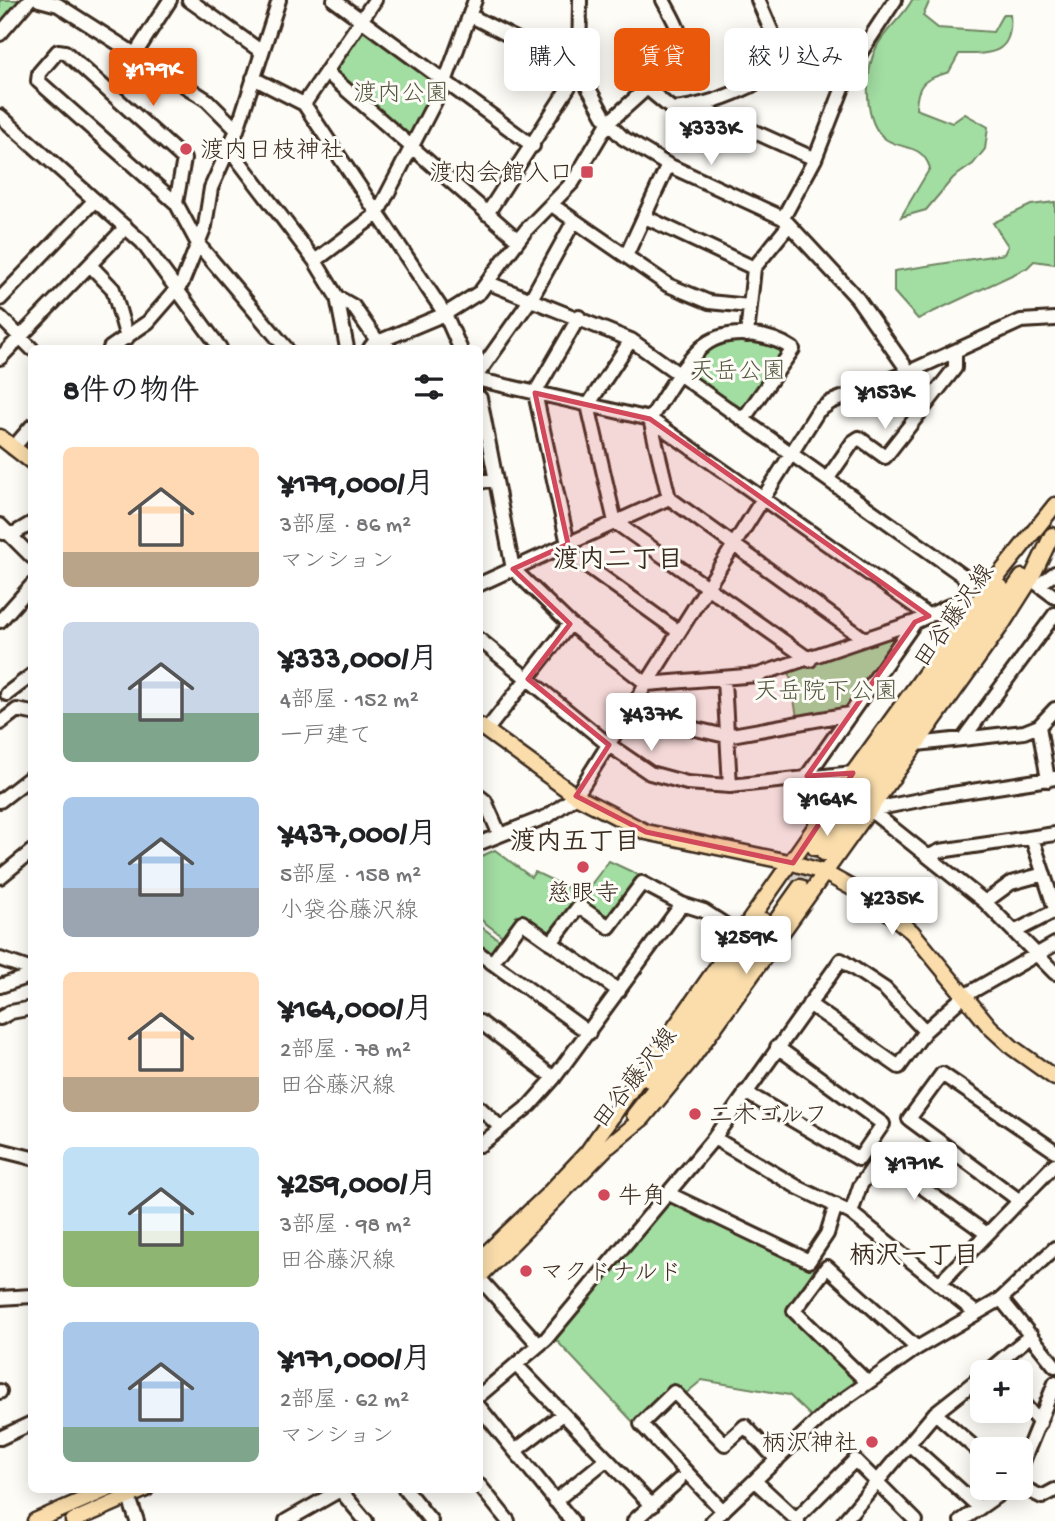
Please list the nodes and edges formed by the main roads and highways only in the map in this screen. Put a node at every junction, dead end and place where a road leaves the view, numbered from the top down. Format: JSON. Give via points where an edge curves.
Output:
{"nodes":[{"id":1,"x":0,"y":437,"type":"edge"},
{"id":2,"x":28,"y":459,"type":"edge"},
{"id":3,"x":1055,"y":505,"type":"edge"},
{"id":4,"x":1055,"y":510,"type":"edge"},
{"id":5,"x":1054,"y":533,"type":"edge"},
{"id":6,"x":483,"y":729,"type":"edge"},
{"id":7,"x":793,"y":863,"type":"junction"},
{"id":8,"x":823,"y":872,"type":"junction"},
{"id":9,"x":1055,"y":1078,"type":"edge"},
{"id":10,"x":609,"y":1146,"type":"junction"},
{"id":11,"x":589,"y":1151,"type":"junction"},
{"id":12,"x":483,"y":1256,"type":"edge"},
{"id":13,"x":483,"y":1275,"type":"edge"},
{"id":14,"x":99,"y":1493,"type":"edge"},
{"id":15,"x":127,"y":1493,"type":"edge"},
{"id":16,"x":35,"y":1521,"type":"edge"},
{"id":17,"x":73,"y":1521,"type":"edge"}],
"edges":[{"from":1,"to":2,"type":"main road"},
{"from":3,"to":7,"type":"main road","via":[[971,601]]},
{"from":4,"to":5,"type":"main road","name":"田谷藤沢線","via":[[819,851]]},
{"from":5,"to":8,"type":"main road","via":[[1035,582]]},
{"from":6,"to":7,"type":"main road","via":[[576,796],[646,832]]},
{"from":7,"to":8,"type":"main road"},
{"from":7,"to":11,"type":"main road"},
{"from":8,"to":9,"type":"main road","via":[[893,914],[1013,1048]]},
{"from":8,"to":10,"type":"main road","via":[[691,1060],[643,1118]]},
{"from":10,"to":11,"type":"main road","name":"田谷藤沢線","via":[[681,1055],[796,884],[623,1113]]},
{"from":10,"to":13,"type":"main road","name":"田谷藤沢線"},
{"from":11,"to":12,"type":"main road","name":"田谷藤沢線"},
{"from":14,"to":16,"type":"main road"},
{"from":15,"to":17,"type":"main road"}]}
